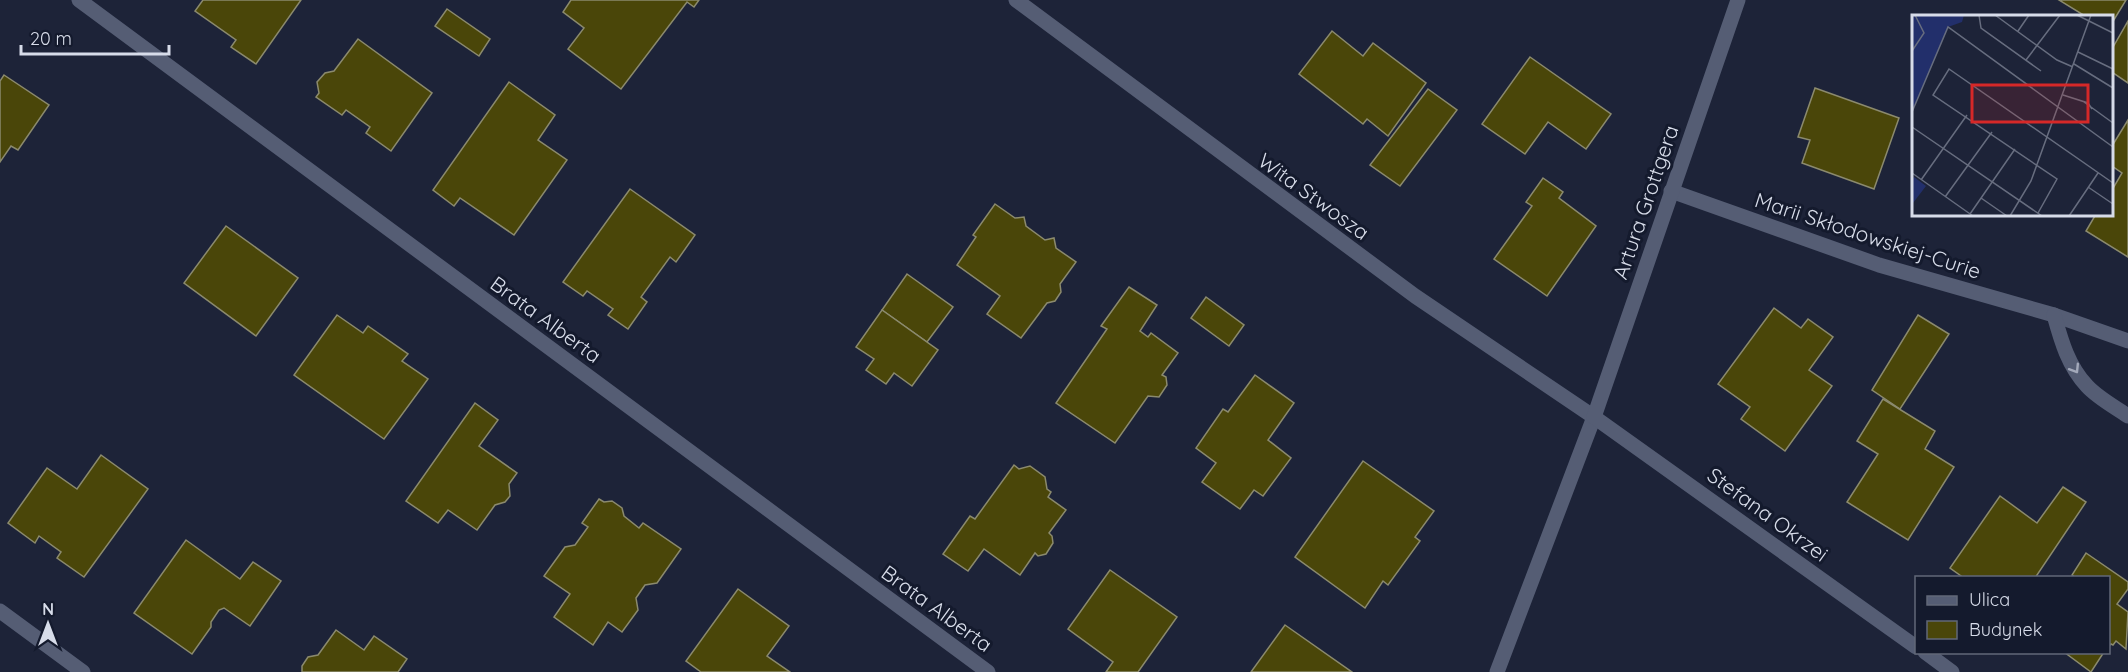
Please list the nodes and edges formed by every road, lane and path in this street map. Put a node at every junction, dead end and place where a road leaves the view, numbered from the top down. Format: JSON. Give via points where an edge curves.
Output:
{"nodes":[{"id":1,"x":79,"y":0,"type":"edge"},
{"id":2,"x":1016,"y":0,"type":"edge"},
{"id":3,"x":1738,"y":0,"type":"edge"},
{"id":4,"x":1671,"y":191,"type":"junction"},
{"id":5,"x":2054,"y":315,"type":"junction"},
{"id":6,"x":2128,"y":341,"type":"edge"},
{"id":7,"x":2128,"y":416,"type":"edge"},
{"id":8,"x":1594,"y":417,"type":"junction"},
{"id":9,"x":0,"y":611,"type":"edge"},
{"id":10,"x":1915,"y":646,"type":"edge"},
{"id":11,"x":1927,"y":654,"type":"edge"},
{"id":12,"x":83,"y":672,"type":"edge"},
{"id":13,"x":988,"y":672,"type":"edge"},
{"id":14,"x":1497,"y":672,"type":"edge"},
{"id":15,"x":1952,"y":672,"type":"edge"}],
"edges":[{"from":1,"to":13,"type":"street","name":"Brata Alberta"},
{"from":2,"to":8,"type":"street","name":"Wita Stwosza","via":[[1415,296]]},
{"from":3,"to":4,"type":"street","name":"Artura Grottgera"},
{"from":4,"to":5,"type":"street","name":"Marii Skłodowskiej-Curie","via":[[1879,265]]},
{"from":4,"to":8,"type":"street","name":"Artura Grottgera"},
{"from":5,"to":6,"type":"street","name":"Marii Skłodowskiej-Curie"},
{"from":5,"to":7,"type":"street","one_way":true,"via":[[2073,369],[2088,387]]},
{"from":8,"to":10,"type":"street","name":"Stefana Okrzei"},
{"from":8,"to":14,"type":"street","name":"Artura Grottgera"},
{"from":9,"to":12,"type":"street"},
{"from":11,"to":15,"type":"street"}]}
